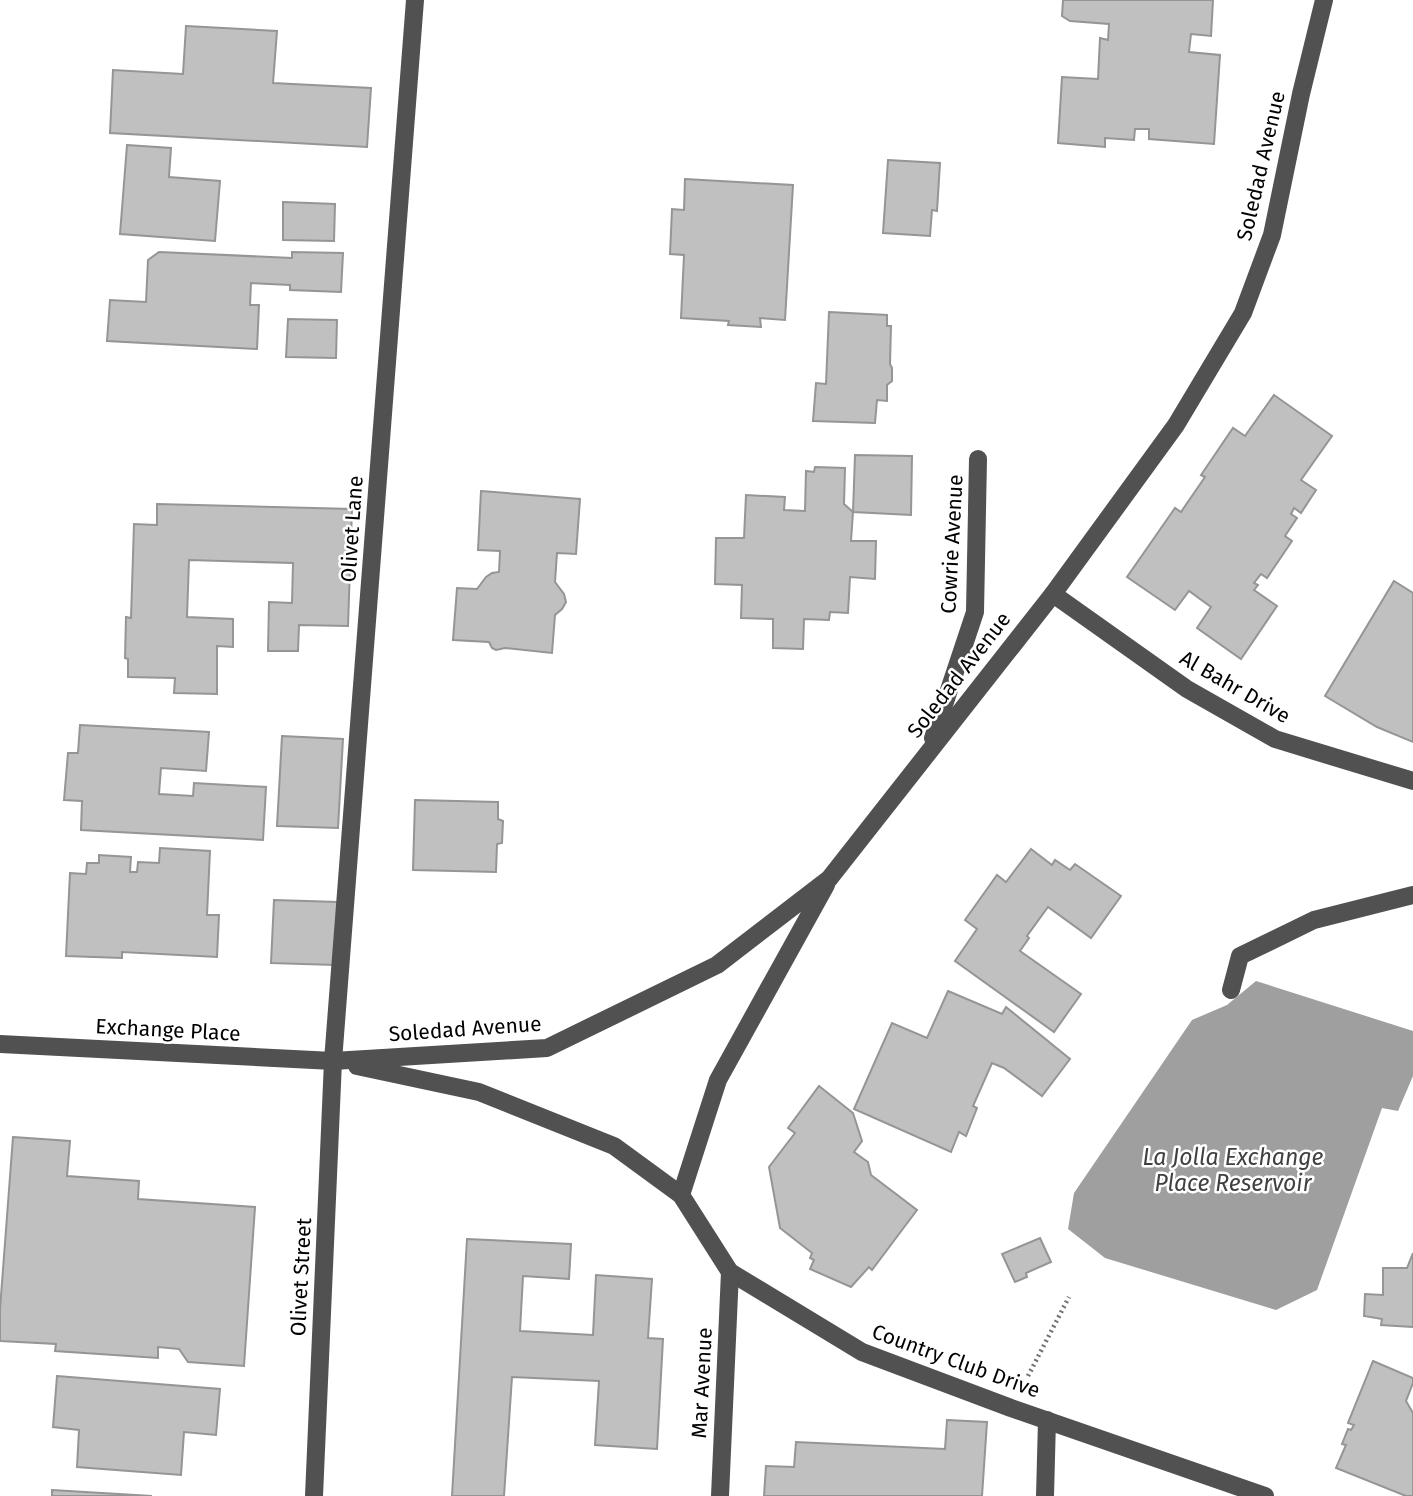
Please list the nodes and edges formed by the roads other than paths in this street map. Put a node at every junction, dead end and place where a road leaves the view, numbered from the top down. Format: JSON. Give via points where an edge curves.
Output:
{"nodes":[{"id":1,"x":415,"y":0,"type":"edge"},
{"id":2,"x":1324,"y":0,"type":"edge"},
{"id":3,"x":978,"y":459,"type":"dead end"},
{"id":4,"x":1053,"y":594,"type":"junction"},
{"id":5,"x":929,"y":751,"type":"junction"},
{"id":6,"x":1413,"y":781,"type":"edge"},
{"id":7,"x":829,"y":879,"type":"junction"},
{"id":8,"x":1413,"y":895,"type":"edge"},
{"id":9,"x":1231,"y":990,"type":"dead end"},
{"id":10,"x":0,"y":1044,"type":"edge"},
{"id":11,"x":333,"y":1061,"type":"junction"},
{"id":12,"x":681,"y":1195,"type":"junction"},
{"id":13,"x":730,"y":1272,"type":"junction"},
{"id":14,"x":1047,"y":1420,"type":"junction"},
{"id":15,"x":314,"y":1496,"type":"edge"},
{"id":16,"x":720,"y":1496,"type":"edge"},
{"id":17,"x":1045,"y":1496,"type":"edge"},
{"id":18,"x":1265,"y":1496,"type":"edge"}],
"edges":[{"from":1,"to":11,"type":"street","name":"Olivet Lane"},
{"from":2,"to":4,"type":"street","name":"Soledad Avenue","via":[[1272,235],[1243,313],[1176,425]]},
{"from":3,"to":5,"type":"street","name":"Cowrie Avenue","via":[[975,612]]},
{"from":4,"to":5,"type":"street","name":"Soledad Avenue"},
{"from":4,"to":6,"type":"street","name":"Al Bahr Drive","via":[[1187,689],[1275,739]]},
{"from":5,"to":7,"type":"street","name":"Soledad Avenue"},
{"from":7,"to":11,"type":"street","name":"Soledad Avenue","via":[[717,965],[547,1048]]},
{"from":7,"to":12,"type":"street","via":[[719,1080]]},
{"from":8,"to":9,"type":"street","via":[[1314,920],[1240,956]]},
{"from":10,"to":11,"type":"street","name":"Exchange Place"},
{"from":11,"to":12,"type":"street","name":"Country Club Drive","via":[[479,1092],[614,1146]]},
{"from":11,"to":15,"type":"street","name":"Olivet Street"},
{"from":12,"to":13,"type":"street","name":"Country Club Drive"},
{"from":13,"to":14,"type":"street","name":"Country Club Drive","via":[[862,1352]]},
{"from":13,"to":16,"type":"street","name":"Mar Avenue"},
{"from":14,"to":17,"type":"street"},
{"from":14,"to":18,"type":"street","name":"Country Club Drive"}]}
